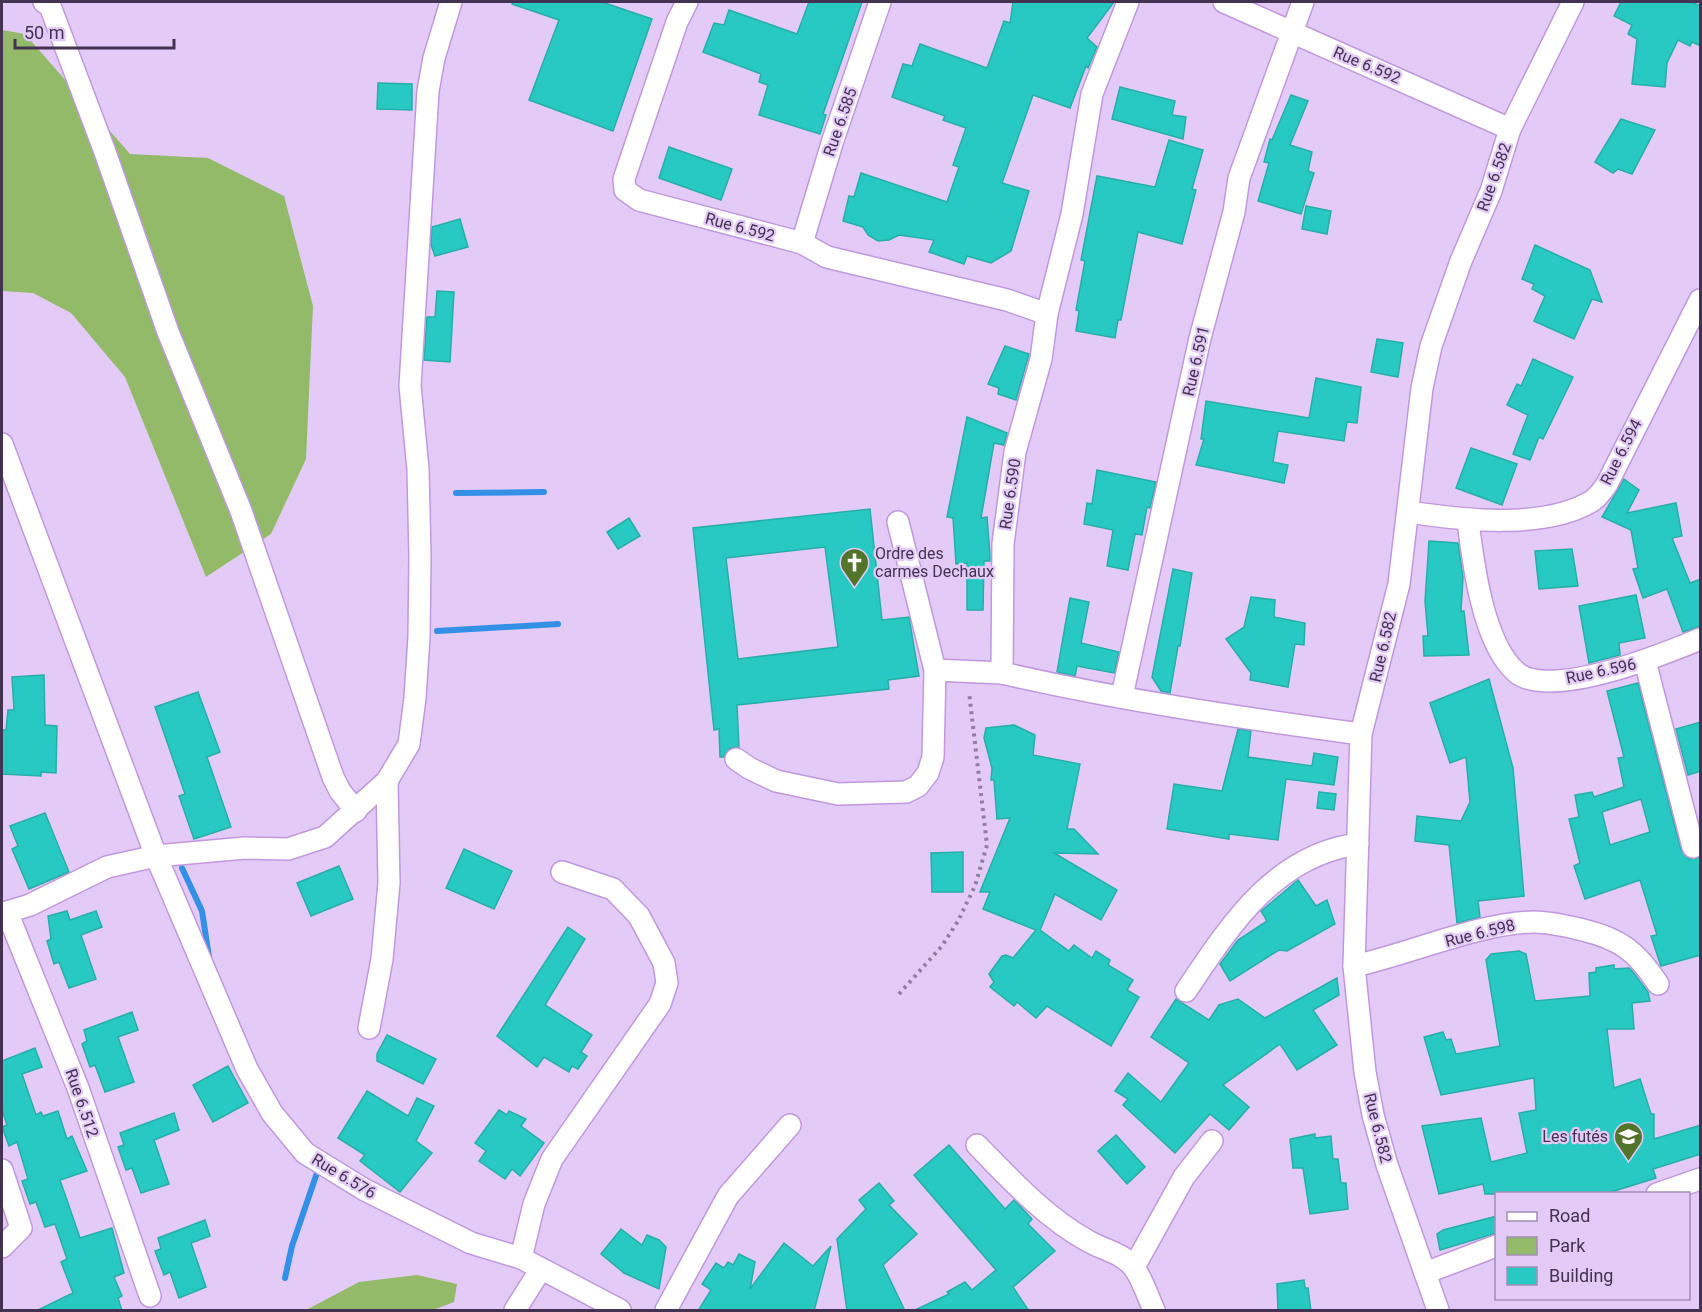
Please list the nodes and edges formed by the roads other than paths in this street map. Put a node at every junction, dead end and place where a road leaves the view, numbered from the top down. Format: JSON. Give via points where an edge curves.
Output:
{"nodes":[{"id":1,"x":44,"y":2,"type":"edge"},
{"id":2,"x":451,"y":2,"type":"edge"},
{"id":3,"x":687,"y":2,"type":"edge"},
{"id":4,"x":880,"y":2,"type":"edge"},
{"id":5,"x":1128,"y":2,"type":"edge"},
{"id":6,"x":1224,"y":2,"type":"edge"},
{"id":7,"x":1303,"y":2,"type":"edge"},
{"id":8,"x":1573,"y":2,"type":"edge"},
{"id":9,"x":1291,"y":32,"type":"junction"},
{"id":10,"x":1510,"y":129,"type":"junction"},
{"id":11,"x":802,"y":243,"type":"junction"},
{"id":12,"x":1701,"y":300,"type":"edge"},
{"id":13,"x":1047,"y":314,"type":"junction"},
{"id":14,"x":2,"y":444,"type":"edge"},
{"id":15,"x":1409,"y":512,"type":"junction"},
{"id":16,"x":1468,"y":521,"type":"junction"},
{"id":17,"x":898,"y":522,"type":"dead end"},
{"id":18,"x":1701,"y":639,"type":"edge"},
{"id":19,"x":1646,"y":662,"type":"junction"},
{"id":20,"x":935,"y":670,"type":"junction"},
{"id":21,"x":1002,"y":673,"type":"junction"},
{"id":22,"x":1122,"y":696,"type":"junction"},
{"id":23,"x":1361,"y":734,"type":"junction"},
{"id":24,"x":736,"y":759,"type":"dead end"},
{"id":25,"x":387,"y":782,"type":"junction"},
{"id":26,"x":356,"y":811,"type":"junction"},
{"id":27,"x":1358,"y":844,"type":"junction"},
{"id":28,"x":1693,"y":847,"type":"dead end"},
{"id":29,"x":156,"y":856,"type":"junction"},
{"id":30,"x":562,"y":872,"type":"dead end"},
{"id":31,"x":4,"y":913,"type":"edge"},
{"id":32,"x":1354,"y":966,"type":"junction"},
{"id":33,"x":1658,"y":984,"type":"dead end"},
{"id":34,"x":1186,"y":991,"type":"dead end"},
{"id":35,"x":369,"y":1028,"type":"dead end"},
{"id":36,"x":790,"y":1125,"type":"dead end"},
{"id":37,"x":1212,"y":1142,"type":"dead end"},
{"id":38,"x":977,"y":1145,"type":"dead end"},
{"id":39,"x":2,"y":1170,"type":"edge"},
{"id":40,"x":1701,"y":1179,"type":"edge"},
{"id":41,"x":1663,"y":1192,"type":"edge"},
{"id":42,"x":2,"y":1247,"type":"edge"},
{"id":43,"x":1495,"y":1247,"type":"edge"},
{"id":44,"x":521,"y":1258,"type":"junction"},
{"id":45,"x":1134,"y":1267,"type":"junction"},
{"id":46,"x":541,"y":1269,"type":"junction"},
{"id":47,"x":1425,"y":1274,"type":"junction"},
{"id":48,"x":150,"y":1296,"type":"dead end"},
{"id":49,"x":515,"y":1311,"type":"edge"},
{"id":50,"x":620,"y":1311,"type":"edge"},
{"id":51,"x":666,"y":1311,"type":"edge"},
{"id":52,"x":1154,"y":1311,"type":"edge"},
{"id":53,"x":1438,"y":1311,"type":"edge"}],
"edges":[{"from":1,"to":26,"type":"street","via":[[50,6],[168,332],[241,511],[333,777]]},
{"from":2,"to":25,"type":"street","via":[[428,91],[410,386],[418,469],[419,626],[415,698],[409,744]]},
{"from":3,"to":11,"type":"street","name":"Rue 6.592","via":[[627,169],[625,190],[639,200]]},
{"from":4,"to":11,"type":"street","name":"Rue 6.585"},
{"from":5,"to":13,"type":"street","name":"Rue 6.590","via":[[1092,94],[1072,214]]},
{"from":6,"to":9,"type":"street","name":"Rue 6.592"},
{"from":7,"to":9,"type":"street","name":"Rue 6.591"},
{"from":8,"to":10,"type":"street","name":"Rue 6.582"},
{"from":9,"to":10,"type":"street","name":"Rue 6.592"},
{"from":9,"to":22,"type":"street","name":"Rue 6.591","via":[[1239,178]]},
{"from":10,"to":15,"type":"street","name":"Rue 6.582","via":[[1491,191],[1431,346],[1422,388]]},
{"from":11,"to":13,"type":"street","name":"Rue 6.592","via":[[826,257],[1008,300]]},
{"from":12,"to":16,"type":"street","name":"Rue 6.594","via":[[1607,484],[1594,500],[1574,510],[1541,517]]},
{"from":13,"to":21,"type":"street","name":"Rue 6.590","via":[[1041,359],[1015,452],[1006,511],[1001,580]]},
{"from":14,"to":29,"type":"street","name":"Rue 6.576"},
{"from":15,"to":16,"type":"street","name":"Rue 6.594"},
{"from":15,"to":23,"type":"street","name":"Rue 6.582","via":[[1399,584]]},
{"from":16,"to":19,"type":"street","name":"Rue 6.596","via":[[1485,612],[1499,652],[1517,674],[1542,681],[1577,680]]},
{"from":17,"to":20,"type":"street"},
{"from":18,"to":19,"type":"street","name":"Rue 6.596"},
{"from":19,"to":28,"type":"street"},
{"from":20,"to":21,"type":"street"},
{"from":20,"to":24,"type":"street","via":[[933,757],[918,786],[906,792],[838,794],[804,789],[776,781]]},
{"from":21,"to":22,"type":"street"},
{"from":22,"to":23,"type":"street"},
{"from":23,"to":27,"type":"street","name":"Rue 6.582"},
{"from":25,"to":26,"type":"street"},
{"from":25,"to":35,"type":"street","via":[[389,883],[382,959]]},
{"from":26,"to":29,"type":"street","name":"Rue 6.512","via":[[325,837],[288,849],[244,848]]},
{"from":27,"to":32,"type":"street","name":"Rue 6.582"},
{"from":27,"to":34,"type":"street","via":[[1306,859],[1273,880],[1226,931]]},
{"from":29,"to":31,"type":"street","name":"Rue 6.512","via":[[107,867],[40,901]]},
{"from":29,"to":44,"type":"street","name":"Rue 6.576","via":[[247,1068],[272,1113],[305,1153],[365,1190],[471,1244]]},
{"from":30,"to":44,"type":"street","via":[[613,889],[639,916],[664,963],[667,983],[654,1014],[552,1159],[534,1204]]},
{"from":31,"to":48,"type":"street","name":"Rue 6.512","via":[[78,1088]]},
{"from":32,"to":33,"type":"street","name":"Rue 6.598","via":[[1502,925],[1534,922],[1558,924],[1618,941],[1646,964]]},
{"from":32,"to":47,"type":"street","name":"Rue 6.582","via":[[1373,1115]]},
{"from":36,"to":51,"type":"street","via":[[728,1196]]},
{"from":37,"to":45,"type":"street","via":[[1184,1177]]},
{"from":38,"to":45,"type":"street","via":[[1051,1214],[1088,1242],[1111,1250]]},
{"from":39,"to":42,"type":"street","via":[[21,1228]]},
{"from":40,"to":41,"type":"street"},
{"from":43,"to":47,"type":"street"},
{"from":44,"to":46,"type":"street","name":"Rue 6.576"},
{"from":45,"to":52,"type":"street"},
{"from":46,"to":49,"type":"street"},
{"from":46,"to":50,"type":"street","name":"Rue 6.576"},
{"from":47,"to":53,"type":"street","name":"Rue 6.582"}]}
